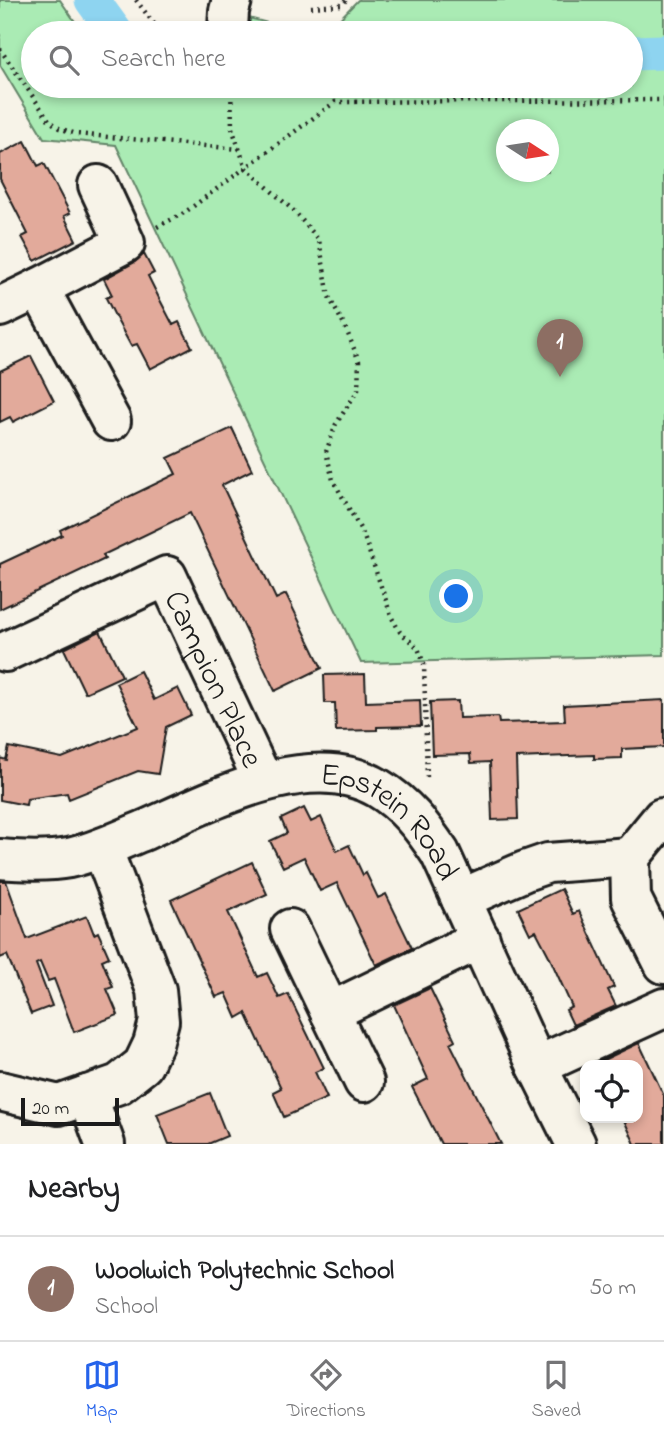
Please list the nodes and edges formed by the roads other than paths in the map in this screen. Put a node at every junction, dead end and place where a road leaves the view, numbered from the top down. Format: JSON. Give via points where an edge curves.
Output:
{"nodes":[{"id":1,"x":98,"y":185,"type":"dead end"},
{"id":2,"x":12,"y":296,"type":"edge"},
{"id":3,"x":111,"y":421,"type":"dead end"},
{"id":4,"x":5,"y":652,"type":"dead end"},
{"id":5,"x":263,"y":781,"type":"junction"},
{"id":6,"x":664,"y":818,"type":"edge"},
{"id":7,"x":102,"y":848,"type":"junction"},
{"id":8,"x":630,"y":857,"type":"junction"},
{"id":9,"x":0,"y":859,"type":"edge"},
{"id":10,"x":461,"y":899,"type":"junction"},
{"id":11,"x":290,"y":929,"type":"dead end"},
{"id":12,"x":480,"y":939,"type":"junction"},
{"id":13,"x":664,"y":964,"type":"edge"},
{"id":14,"x":664,"y":1008,"type":"edge"},
{"id":15,"x":330,"y":1012,"type":"junction"},
{"id":16,"x":537,"y":1066,"type":"junction"},
{"id":17,"x":363,"y":1082,"type":"dead end"},
{"id":18,"x":0,"y":1091,"type":"edge"},
{"id":19,"x":73,"y":1100,"type":"junction"},
{"id":20,"x":105,"y":1144,"type":"edge"},
{"id":21,"x":576,"y":1144,"type":"edge"}],
"edges":[{"from":1,"to":2,"type":"street","via":[[125,243]]},
{"from":2,"to":3,"type":"street"},
{"from":4,"to":5,"type":"street","name":"Campion Place","via":[[167,576]]},
{"from":5,"to":7,"type":"street","name":"Epstein Road"},
{"from":5,"to":10,"type":"street","name":"Epstein Road","via":[[309,773],[347,776],[376,787],[422,826]]},
{"from":6,"to":8,"type":"street"},
{"from":7,"to":9,"type":"street","name":"Epstein Road","via":[[68,858]]},
{"from":7,"to":19,"type":"street","via":[[156,990],[159,1021],[143,1065],[119,1084]]},
{"from":8,"to":10,"type":"street","via":[[548,863]]},
{"from":8,"to":13,"type":"street","via":[[631,898]]},
{"from":10,"to":12,"type":"street","name":"Epstein Road"},
{"from":11,"to":15,"type":"street"},
{"from":12,"to":15,"type":"street"},
{"from":12,"to":16,"type":"street","name":"Epstein Road"},
{"from":14,"to":16,"type":"street"},
{"from":15,"to":17,"type":"street"},
{"from":16,"to":21,"type":"street","name":"Epstein Road"},
{"from":18,"to":19,"type":"street"},
{"from":19,"to":20,"type":"street"}]}
